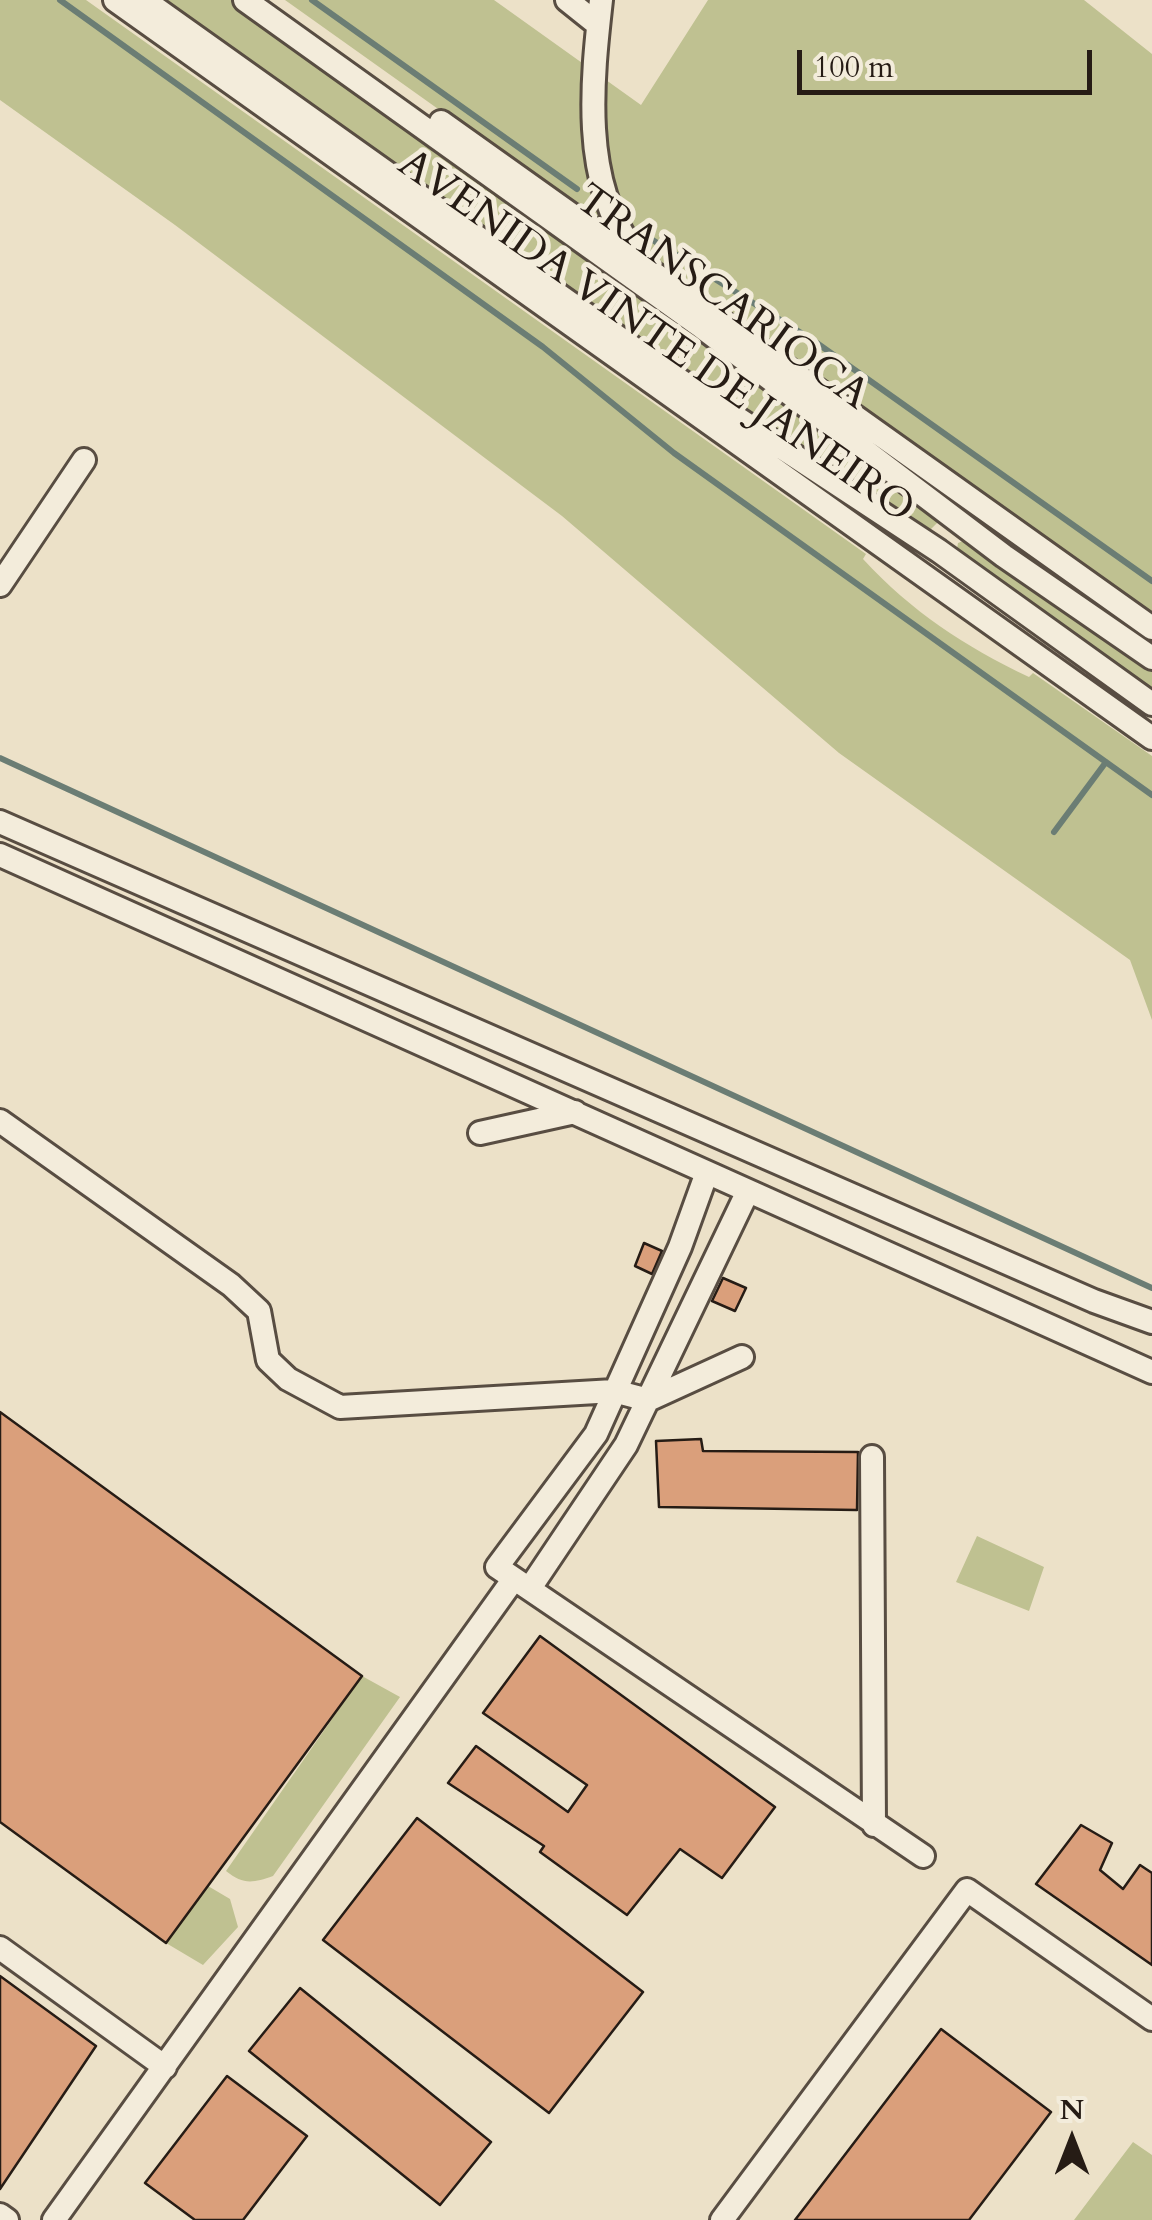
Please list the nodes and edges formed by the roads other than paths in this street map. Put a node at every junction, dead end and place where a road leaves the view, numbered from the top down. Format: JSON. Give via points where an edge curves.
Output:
{"nodes":[{"id":1,"x":115,"y":0,"type":"edge"},
{"id":2,"x":144,"y":0,"type":"edge"},
{"id":3,"x":246,"y":0,"type":"edge"},
{"id":4,"x":272,"y":0,"type":"edge"},
{"id":5,"x":567,"y":0,"type":"edge"},
{"id":6,"x":601,"y":0,"type":"edge"},
{"id":7,"x":598,"y":24,"type":"junction"},
{"id":8,"x":646,"y":267,"type":"junction"},
{"id":9,"x":84,"y":460,"type":"dead end"},
{"id":10,"x":959,"y":523,"type":"junction"},
{"id":11,"x":938,"y":550,"type":"junction"},
{"id":12,"x":0,"y":585,"type":"edge"},
{"id":13,"x":1123,"y":606,"type":"junction"},
{"id":14,"x":1152,"y":628,"type":"edge"},
{"id":15,"x":1152,"y":658,"type":"edge"},
{"id":16,"x":1070,"y":680,"type":"junction"},
{"id":17,"x":1152,"y":704,"type":"edge"},
{"id":18,"x":1152,"y":738,"type":"edge"},
{"id":19,"x":0,"y":822,"type":"edge"},
{"id":20,"x":0,"y":855,"type":"edge"},
{"id":21,"x":574,"y":1112,"type":"junction"},
{"id":22,"x":0,"y":1121,"type":"edge"},
{"id":23,"x":480,"y":1134,"type":"dead end"},
{"id":24,"x":706,"y":1175,"type":"junction"},
{"id":25,"x":747,"y":1193,"type":"junction"},
{"id":26,"x":686,"y":1230,"type":"junction"},
{"id":27,"x":722,"y":1245,"type":"junction"},
{"id":28,"x":652,"y":1309,"type":"junction"},
{"id":29,"x":1152,"y":1322,"type":"edge"},
{"id":30,"x":684,"y":1324,"type":"junction"},
{"id":31,"x":742,"y":1357,"type":"dead end"},
{"id":32,"x":1152,"y":1372,"type":"edge"},
{"id":33,"x":614,"y":1392,"type":"junction"},
{"id":34,"x":648,"y":1400,"type":"junction"},
{"id":35,"x":872,"y":1457,"type":"dead end"},
{"id":36,"x":513,"y":1578,"type":"junction"},
{"id":37,"x":874,"y":1825,"type":"junction"},
{"id":38,"x":923,"y":1856,"type":"dead end"},
{"id":39,"x":0,"y":1948,"type":"edge"},
{"id":40,"x":1152,"y":2018,"type":"edge"},
{"id":41,"x":165,"y":2067,"type":"junction"},
{"id":42,"x":770,"y":2159,"type":"junction"},
{"id":43,"x":0,"y":2215,"type":"edge"},
{"id":44,"x":7,"y":2220,"type":"edge"},
{"id":45,"x":54,"y":2220,"type":"edge"},
{"id":46,"x":722,"y":2220,"type":"edge"},
{"id":47,"x":740,"y":2220,"type":"edge"}],
"edges":[{"from":1,"to":16,"type":"street","name":"AVENIDA VINTE DE JANEIRO"},
{"from":2,"to":11,"type":"street","name":"TRANSCARIOCA","via":[[747,428]]},
{"from":3,"to":10,"type":"street","name":"TRANSCARIOCA","via":[[699,325]]},
{"from":4,"to":8,"type":"street","name":"AVENIDA VINTE DE JANEIRO"},
{"from":5,"to":7,"type":"street"},
{"from":6,"to":7,"type":"street"},
{"from":7,"to":8,"type":"street","via":[[600,181],[612,222]]},
{"from":8,"to":13,"type":"street","name":"AVENIDA VINTE DE JANEIRO"},
{"from":9,"to":12,"type":"street"},
{"from":10,"to":11,"type":"street","via":[[942,534]]},
{"from":10,"to":13,"type":"street","via":[[978,524],[1040,568]]},
{"from":10,"to":15,"type":"street","name":"TRANSCARIOCA"},
{"from":11,"to":16,"type":"street","via":[[948,571],[1000,610]]},
{"from":11,"to":17,"type":"street","name":"TRANSCARIOCA"},
{"from":13,"to":14,"type":"street","name":"AVENIDA VINTE DE JANEIRO"},
{"from":16,"to":18,"type":"street","name":"AVENIDA VINTE DE JANEIRO"},
{"from":19,"to":29,"type":"street"},
{"from":20,"to":21,"type":"street"},
{"from":21,"to":23,"type":"street"},
{"from":21,"to":24,"type":"street"},
{"from":22,"to":33,"type":"street","via":[[231,1285],[259,1310],[268,1360],[288,1379],[340,1406]]},
{"from":24,"to":25,"type":"street"},
{"from":24,"to":26,"type":"street"},
{"from":25,"to":27,"type":"street"},
{"from":25,"to":32,"type":"street"},
{"from":26,"to":27,"type":"street"},
{"from":26,"to":28,"type":"street"},
{"from":27,"to":30,"type":"street"},
{"from":28,"to":30,"type":"street"},
{"from":28,"to":33,"type":"street"},
{"from":30,"to":34,"type":"street"},
{"from":31,"to":34,"type":"street"},
{"from":33,"to":34,"type":"street"},
{"from":33,"to":36,"type":"street"},
{"from":34,"to":36,"type":"street","via":[[626,1446]]},
{"from":35,"to":37,"type":"street"},
{"from":36,"to":37,"type":"street"},
{"from":36,"to":41,"type":"street"},
{"from":37,"to":38,"type":"street"},
{"from":39,"to":41,"type":"street"},
{"from":40,"to":42,"type":"street","via":[[968,1890]]},
{"from":41,"to":45,"type":"street"},
{"from":42,"to":46,"type":"street"},
{"from":42,"to":47,"type":"street"},
{"from":43,"to":44,"type":"street"}]}
